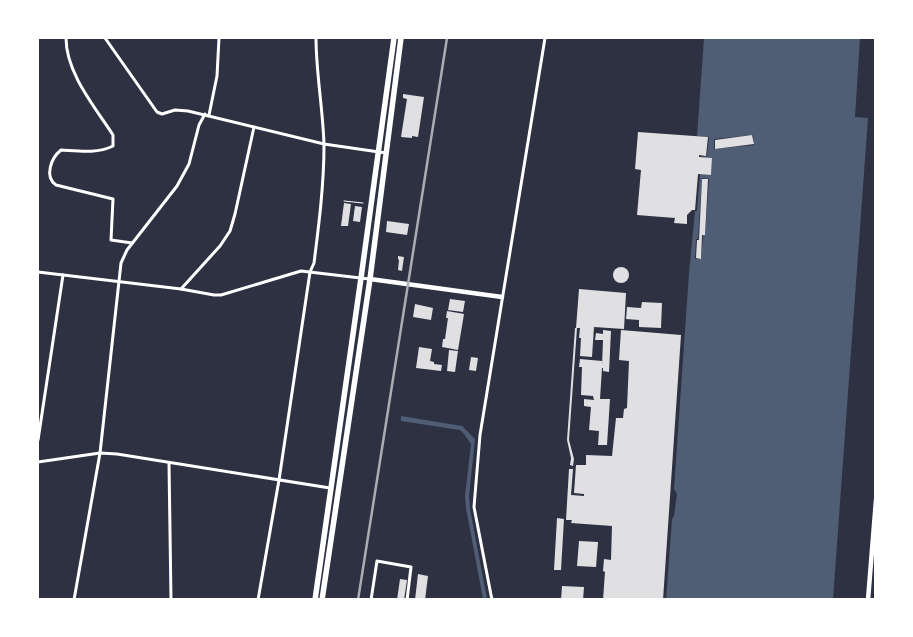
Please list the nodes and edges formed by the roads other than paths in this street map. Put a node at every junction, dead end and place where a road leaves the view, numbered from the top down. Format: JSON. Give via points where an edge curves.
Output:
{"nodes":[{"id":1,"x":66,"y":38,"type":"edge"},
{"id":2,"x":105,"y":38,"type":"edge"},
{"id":3,"x":219,"y":38,"type":"edge"},
{"id":4,"x":316,"y":38,"type":"edge"},
{"id":5,"x":394,"y":38,"type":"edge"},
{"id":6,"x":401,"y":38,"type":"edge"},
{"id":7,"x":545,"y":38,"type":"edge"},
{"id":8,"x":207,"y":115,"type":"junction"},
{"id":9,"x":254,"y":127,"type":"junction"},
{"id":10,"x":324,"y":144,"type":"junction"},
{"id":11,"x":379,"y":152,"type":"junction"},
{"id":12,"x":387,"y":153,"type":"junction"},
{"id":13,"x":133,"y":244,"type":"junction"},
{"id":14,"x":38,"y":272,"type":"edge"},
{"id":15,"x":310,"y":272,"type":"junction"},
{"id":16,"x":63,"y":275,"type":"junction"},
{"id":17,"x":361,"y":278,"type":"junction"},
{"id":18,"x":370,"y":280,"type":"junction"},
{"id":19,"x":118,"y":281,"type":"junction"},
{"id":20,"x":181,"y":289,"type":"junction"},
{"id":21,"x":502,"y":297,"type":"junction"},
{"id":22,"x":38,"y":440,"type":"edge"},
{"id":23,"x":100,"y":453,"type":"junction"},
{"id":24,"x":38,"y":462,"type":"edge"},
{"id":25,"x":169,"y":463,"type":"junction"},
{"id":26,"x":279,"y":480,"type":"junction"},
{"id":27,"x":331,"y":488,"type":"junction"},
{"id":28,"x":338,"y":489,"type":"junction"},
{"id":29,"x":876,"y":500,"type":"edge"},
{"id":30,"x":74,"y":600,"type":"edge"},
{"id":31,"x":171,"y":600,"type":"edge"},
{"id":32,"x":258,"y":600,"type":"edge"},
{"id":33,"x":315,"y":600,"type":"edge"},
{"id":34,"x":322,"y":600,"type":"edge"},
{"id":35,"x":371,"y":600,"type":"edge"},
{"id":36,"x":407,"y":600,"type":"edge"},
{"id":37,"x":492,"y":600,"type":"edge"},
{"id":38,"x":868,"y":600,"type":"edge"}],
"edges":[{"from":1,"to":13,"type":"street","via":[[70,62],[82,87],[114,134],[114,143],[107,150],[61,150],[52,161],[51,182],[113,199],[111,240]]},
{"from":2,"to":8,"type":"street","via":[[157,112],[162,114],[175,110]]},
{"from":3,"to":8,"type":"street","via":[[217,76]]},
{"from":4,"to":10,"type":"street"},
{"from":5,"to":11,"type":"highway"},
{"from":6,"to":12,"type":"highway"},
{"from":7,"to":21,"type":"street"},
{"from":8,"to":9,"type":"street"},
{"from":8,"to":13,"type":"street","via":[[199,125],[189,164],[177,186]]},
{"from":9,"to":10,"type":"street"},
{"from":9,"to":20,"type":"street","via":[[230,231]]},
{"from":10,"to":11,"type":"street"},
{"from":10,"to":15,"type":"street","via":[[323,192],[314,263]]},
{"from":11,"to":12,"type":"street"},
{"from":11,"to":17,"type":"highway"},
{"from":12,"to":18,"type":"highway"},
{"from":13,"to":19,"type":"street","via":[[121,263]]},
{"from":14,"to":16,"type":"street"},
{"from":15,"to":17,"type":"street"},
{"from":15,"to":20,"type":"street","via":[[301,271],[220,295]]},
{"from":15,"to":26,"type":"street"},
{"from":16,"to":19,"type":"street"},
{"from":16,"to":22,"type":"street"},
{"from":17,"to":18,"type":"street"},
{"from":17,"to":27,"type":"highway"},
{"from":18,"to":21,"type":"street"},
{"from":18,"to":28,"type":"highway"},
{"from":19,"to":20,"type":"street"},
{"from":19,"to":23,"type":"street"},
{"from":21,"to":37,"type":"street","via":[[480,435],[474,507]]},
{"from":23,"to":24,"type":"street"},
{"from":23,"to":25,"type":"street"},
{"from":23,"to":30,"type":"street"},
{"from":25,"to":26,"type":"street"},
{"from":25,"to":31,"type":"street"},
{"from":26,"to":27,"type":"street"},
{"from":26,"to":32,"type":"street"},
{"from":27,"to":28,"type":"street"},
{"from":27,"to":33,"type":"highway"},
{"from":28,"to":34,"type":"highway"},
{"from":29,"to":38,"type":"street"},
{"from":35,"to":36,"type":"street","via":[[377,561],[411,567]]}]}
